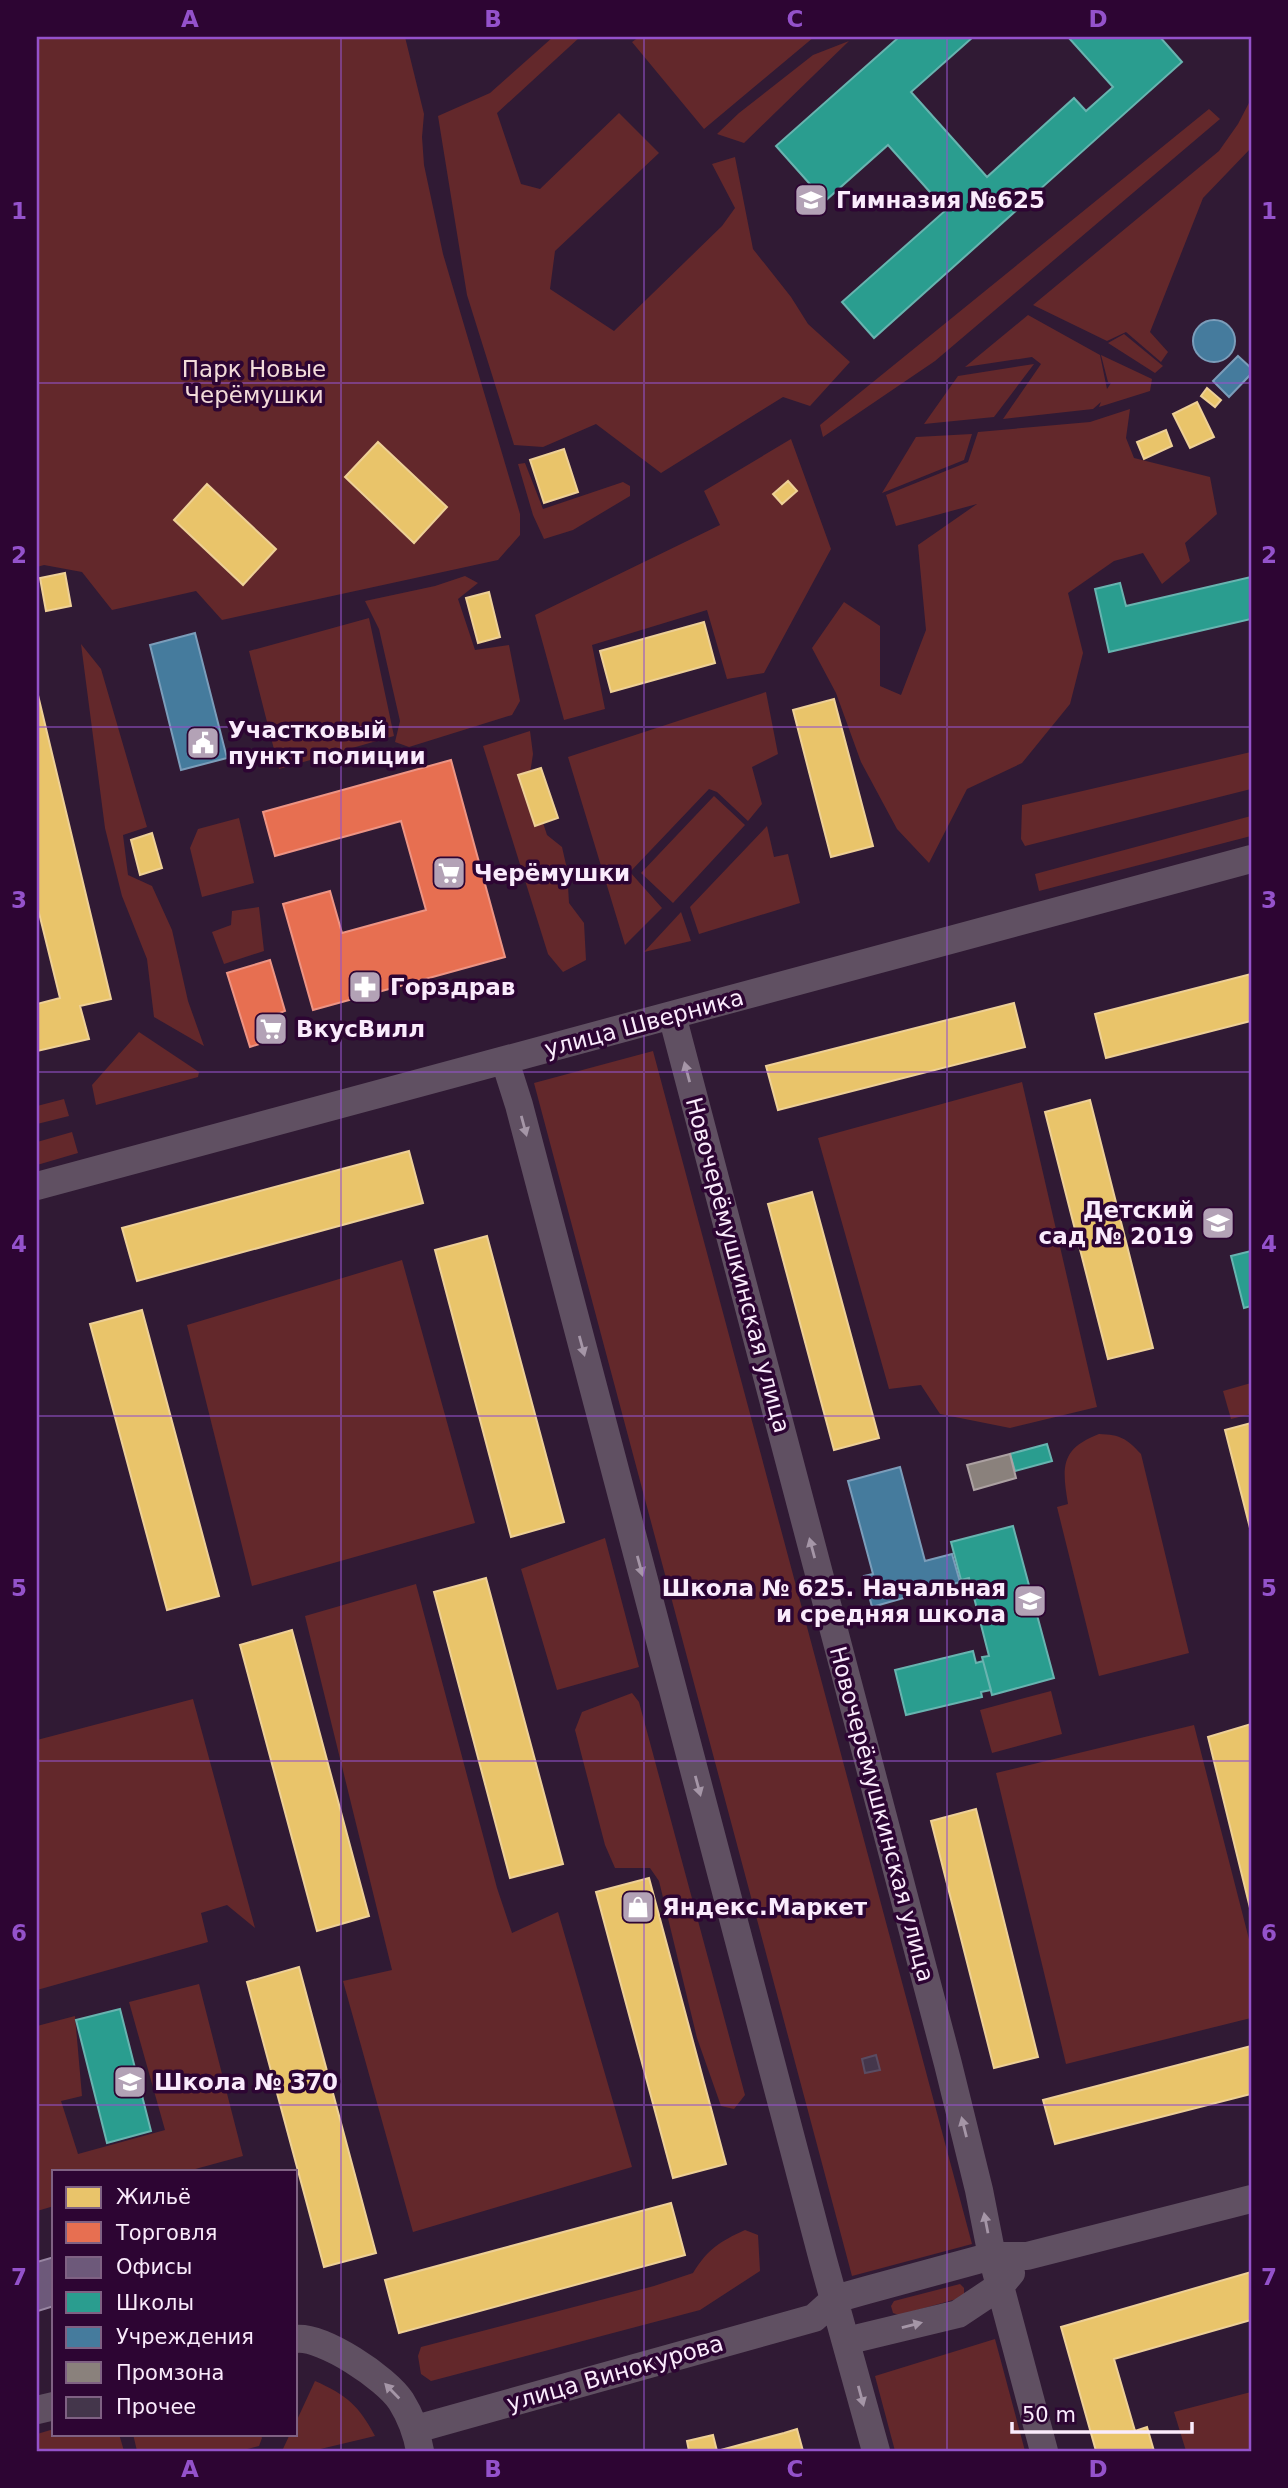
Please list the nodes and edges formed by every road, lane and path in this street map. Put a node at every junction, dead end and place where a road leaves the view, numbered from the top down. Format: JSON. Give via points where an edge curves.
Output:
{"nodes":[{"id":1,"x":1251,"y":859,"type":"edge"},
{"id":2,"x":672,"y":1016,"type":"junction"},
{"id":3,"x":505,"y":1061,"type":"junction"},
{"id":4,"x":37,"y":1186,"type":"edge"},
{"id":5,"x":1251,"y":2199,"type":"edge"},
{"id":6,"x":992,"y":2256,"type":"junction"},
{"id":7,"x":1027,"y":2256,"type":"junction"},
{"id":8,"x":1000,"y":2286,"type":"junction"},
{"id":9,"x":824,"y":2309,"type":"junction"},
{"id":10,"x":298,"y":2339,"type":"edge"},
{"id":11,"x":846,"y":2341,"type":"junction"},
{"id":12,"x":418,"y":2440,"type":"edge"},
{"id":13,"x":876,"y":2451,"type":"edge"},
{"id":14,"x":1044,"y":2451,"type":"edge"}],
"edges":[{"from":1,"to":2,"type":"street","name":"улица Шверника"},
{"from":2,"to":3,"type":"street","name":"улица Шверника"},
{"from":6,"to":2,"type":"street","name":"Новочерёмушкинская улица","one_way":true,"via":[[944,2051]]},
{"from":3,"to":4,"type":"street","name":"улица Шверника"},
{"from":3,"to":9,"type":"street","one_way":true},
{"from":5,"to":7,"type":"street","name":"улица Винокурова"},
{"from":6,"to":7,"type":"street","name":"улица Винокурова"},
{"from":6,"to":8,"type":"street","name":"Новочерёмушкинская улица"},
{"from":6,"to":9,"type":"street","name":"улица Винокурова"},
{"from":7,"to":8,"type":"street"},
{"from":11,"to":8,"type":"street","one_way":true,"via":[[958,2314]]},
{"from":8,"to":14,"type":"street","name":"Новочерёмушкинская улица"},
{"from":9,"to":11,"type":"street"},
{"from":9,"to":12,"type":"street","name":"улица Винокурова"},
{"from":12,"to":10,"type":"street","name":"улица Винокурова","one_way":true,"via":[[400,2399],[385,2384],[334,2348]]},
{"from":11,"to":13,"type":"street","one_way":true}]}
